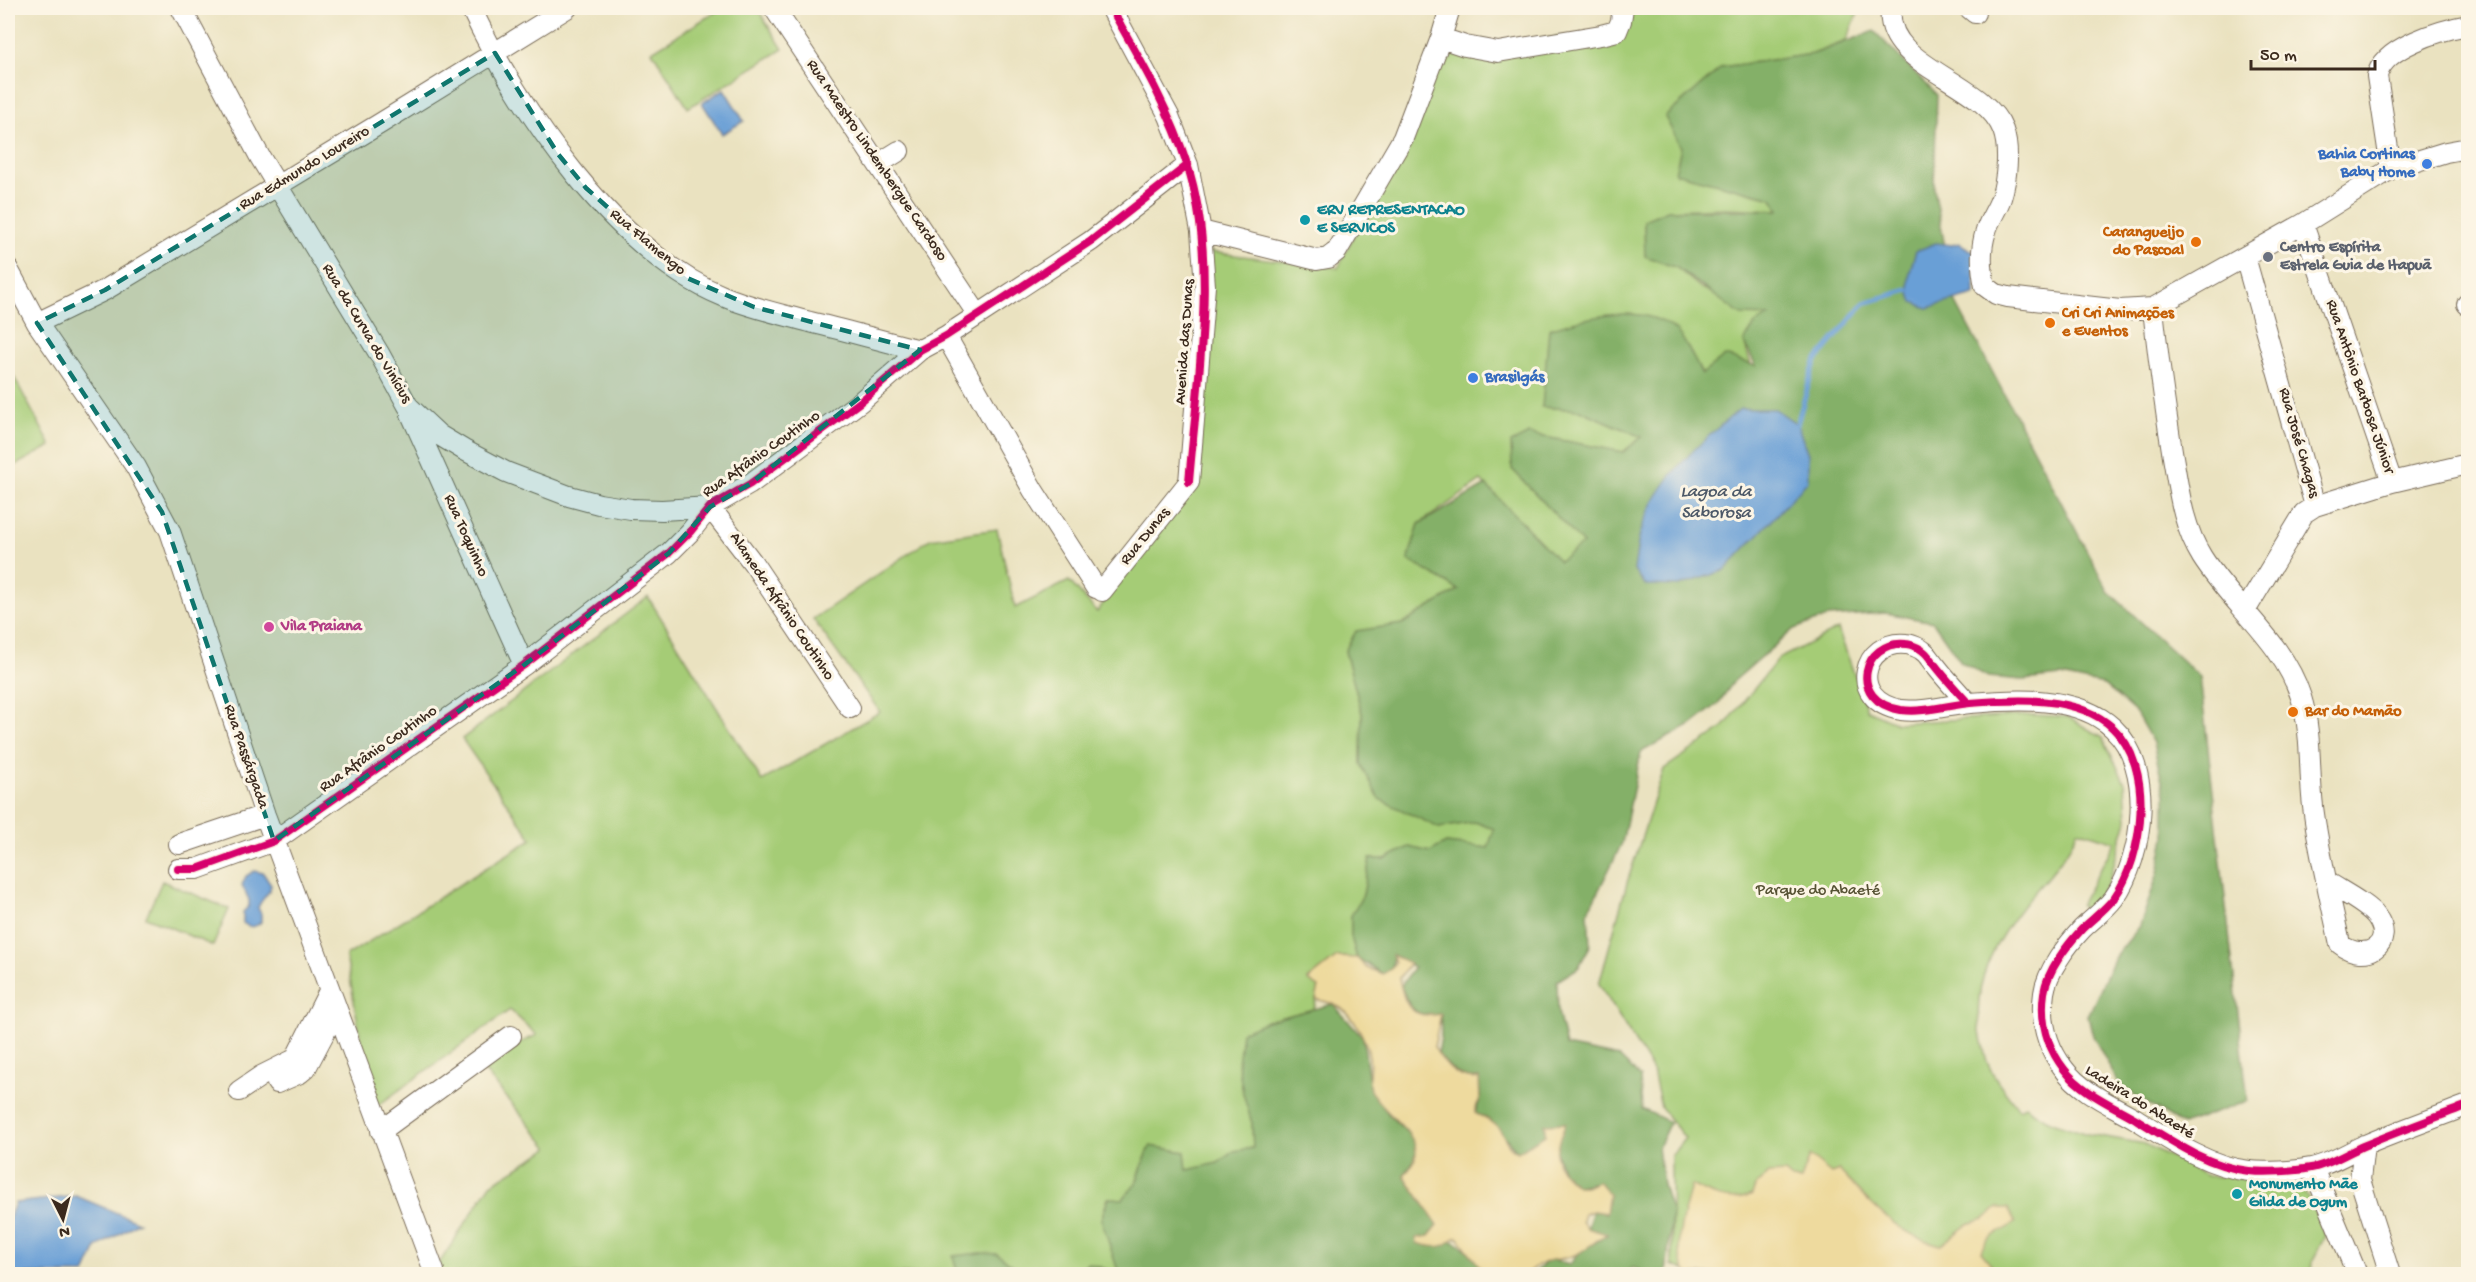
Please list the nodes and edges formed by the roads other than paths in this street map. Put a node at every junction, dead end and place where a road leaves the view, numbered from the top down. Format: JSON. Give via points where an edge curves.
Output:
{"nodes":[{"id":1,"x":181,"y":8,"type":"edge"},
{"id":2,"x":471,"y":8,"type":"edge"},
{"id":3,"x":567,"y":8,"type":"edge"},
{"id":4,"x":774,"y":8,"type":"edge"},
{"id":5,"x":1111,"y":8,"type":"edge"},
{"id":6,"x":1450,"y":8,"type":"edge"},
{"id":7,"x":1623,"y":8,"type":"edge"},
{"id":8,"x":1891,"y":8,"type":"edge"},
{"id":9,"x":2469,"y":25,"type":"edge"},
{"id":10,"x":1441,"y":38,"type":"junction"},
{"id":11,"x":495,"y":53,"type":"junction"},
{"id":12,"x":2469,"y":148,"type":"edge"},
{"id":13,"x":899,"y":151,"type":"dead end"},
{"id":14,"x":878,"y":164,"type":"junction"},
{"id":15,"x":1188,"y":165,"type":"junction"},
{"id":16,"x":2391,"y":169,"type":"junction"},
{"id":17,"x":277,"y":185,"type":"junction"},
{"id":18,"x":2303,"y":224,"type":"junction"},
{"id":19,"x":1201,"y":231,"type":"junction"},
{"id":20,"x":2245,"y":257,"type":"junction"},
{"id":21,"x":8,"y":269,"type":"edge"},
{"id":22,"x":2153,"y":308,"type":"junction"},
{"id":23,"x":978,"y":315,"type":"junction"},
{"id":24,"x":37,"y":322,"type":"junction"},
{"id":25,"x":946,"y":336,"type":"junction"},
{"id":26,"x":920,"y":350,"type":"junction"},
{"id":27,"x":408,"y":406,"type":"junction"},
{"id":28,"x":2469,"y":464,"type":"edge"},
{"id":29,"x":1189,"y":482,"type":"joint"},
{"id":30,"x":2392,"y":482,"type":"junction"},
{"id":31,"x":2315,"y":506,"type":"junction"},
{"id":32,"x":710,"y":507,"type":"junction"},
{"id":33,"x":2245,"y":611,"type":"junction"},
{"id":34,"x":524,"y":665,"type":"junction"},
{"id":35,"x":1968,"y":703,"type":"junction"},
{"id":36,"x":850,"y":708,"type":"dead end"},
{"id":37,"x":265,"y":815,"type":"junction"},
{"id":38,"x":274,"y":841,"type":"junction"},
{"id":39,"x":178,"y":844,"type":"dead end"},
{"id":40,"x":178,"y":869,"type":"dead end"},
{"id":41,"x":2326,"y":881,"type":"dead end"},
{"id":42,"x":329,"y":991,"type":"junction"},
{"id":43,"x":336,"y":1011,"type":"junction"},
{"id":44,"x":511,"y":1036,"type":"dead end"},
{"id":45,"x":2469,"y":1106,"type":"edge"},
{"id":46,"x":381,"y":1131,"type":"junction"},
{"id":47,"x":2364,"y":1145,"type":"junction"},
{"id":48,"x":2313,"y":1168,"type":"junction"},
{"id":49,"x":434,"y":1271,"type":"dead end"},
{"id":50,"x":2357,"y":1275,"type":"edge"},
{"id":51,"x":2390,"y":1275,"type":"edge"}],
"edges":[{"from":1,"to":17,"type":"street","name":"Rua da Curva do Vinícius"},
{"from":2,"to":11,"type":"street","name":"Rua Flamengo"},
{"from":3,"to":11,"type":"street","name":"Rua Edmundo Loureiro"},
{"from":4,"to":14,"type":"street","name":"Rua Maestro Lindembergue Cardoso"},
{"from":5,"to":15,"type":"street","name":"Avenida das Dunas","via":[[1169,116]]},
{"from":6,"to":10,"type":"street"},
{"from":7,"to":10,"type":"street","via":[[1617,31],[1590,37],[1498,52]]},
{"from":8,"to":22,"type":"street","via":[[1892,31],[1909,53],[1974,97],[1994,114],[2004,131],[2007,154],[2002,197],[1986,231],[1981,255],[1985,286],[2008,297],[2120,310]]},
{"from":9,"to":16,"type":"street","via":[[2401,47],[2379,65],[2377,76]]},
{"from":10,"to":19,"type":"street","via":[[1403,138],[1336,251],[1328,258],[1317,260]]},
{"from":11,"to":17,"type":"street","name":"Rua Edmundo Loureiro"},
{"from":11,"to":26,"type":"street","name":"Rua Flamengo","via":[[558,154],[585,188],[656,255],[687,278],[754,308]]},
{"from":12,"to":16,"type":"street"},
{"from":13,"to":14,"type":"street"},
{"from":14,"to":23,"type":"street","name":"Rua Maestro Lindembergue Cardoso"},
{"from":15,"to":19,"type":"street","name":"Avenida das Dunas"},
{"from":15,"to":23,"type":"street","name":"Rua Afrânio Coutinho","via":[[1091,241]]},
{"from":16,"to":18,"type":"street"},
{"from":17,"to":24,"type":"street","name":"Rua Edmundo Loureiro","via":[[105,290]]},
{"from":17,"to":27,"type":"street","name":"Rua da Curva do Vinícius"},
{"from":18,"to":20,"type":"street"},
{"from":18,"to":30,"type":"street","name":"Rua Antônio Barbosa Júnior"},
{"from":19,"to":29,"type":"street","name":"Avenida das Dunas","via":[[1205,286]]},
{"from":20,"to":22,"type":"street"},
{"from":20,"to":31,"type":"street","name":"Rua José Chagas"},
{"from":21,"to":24,"type":"street","name":"Rua Passárgada"},
{"from":22,"to":33,"type":"street","via":[[2162,391],[2188,528],[2202,556]]},
{"from":23,"to":25,"type":"street","name":"Rua Afrânio Coutinho"},
{"from":24,"to":37,"type":"street","name":"Rua Passárgada","via":[[136,467],[162,512]]},
{"from":25,"to":26,"type":"street","name":"Rua Afrânio Coutinho"},
{"from":25,"to":29,"type":"street","name":"Rua Dunas","via":[[1032,490],[1099,590]]},
{"from":26,"to":32,"type":"street","name":"Rua Afrânio Coutinho","via":[[860,402],[750,484]]},
{"from":27,"to":32,"type":"street","name":"Rua da Curva do Vinícius","via":[[439,435],[464,450],[558,492],[631,509]]},
{"from":27,"to":34,"type":"street","name":"Rua Toquinho"},
{"from":28,"to":30,"type":"street","name":"Rua Antônio Barbosa Júnior"},
{"from":30,"to":31,"type":"street","name":"Rua Antônio Barbosa Júnior"},
{"from":31,"to":33,"type":"street","name":"Rua José Chagas","via":[[2298,520]]},
{"from":32,"to":34,"type":"street","name":"Rua Afrânio Coutinho","via":[[669,553]]},
{"from":32,"to":36,"type":"street","name":"Alameda Afrânio Coutinho","via":[[753,563]]},
{"from":33,"to":41,"type":"street","via":[[2277,649],[2301,697]]},
{"from":34,"to":38,"type":"street","name":"Rua Afrânio Coutinho"},
{"from":35,"to":35,"type":"street","name":"Ladeira do Abaeté","via":[[1923,650],[1906,644],[1891,645],[1874,656],[1865,672],[1868,691],[1882,705],[1905,711]]},
{"from":35,"to":48,"type":"street","name":"Ladeira do Abaeté","via":[[2042,702],[2072,705],[2097,715],[2116,731],[2131,755],[2138,778],[2139,825],[2128,871],[2113,899],[2080,932],[2054,967],[2044,990],[2043,1018],[2048,1045],[2066,1072],[2084,1088],[2197,1155],[2225,1166],[2250,1171]]},
{"from":37,"to":38,"type":"street","name":"Rua Passárgada"},
{"from":37,"to":39,"type":"street"},
{"from":38,"to":40,"type":"street","name":"Rua Afrânio Coutinho","via":[[197,869]]},
{"from":38,"to":42,"type":"street","name":"Rua Passárgada"},
{"from":42,"to":43,"type":"street","name":"Rua Passárgada"},
{"from":42,"to":43,"type":"street","via":[[295,1059],[239,1091],[265,1087],[300,1073],[315,1054]]},
{"from":43,"to":46,"type":"street","name":"Rua Passárgada"},
{"from":44,"to":46,"type":"street"},
{"from":45,"to":47,"type":"street","name":"Ladeira do Abaeté"},
{"from":46,"to":49,"type":"street","name":"Rua Passárgada"},
{"from":47,"to":48,"type":"street","name":"Ladeira do Abaeté"},
{"from":47,"to":51,"type":"street","via":[[2360,1168],[2363,1194]]},
{"from":48,"to":50,"type":"street"}]}
